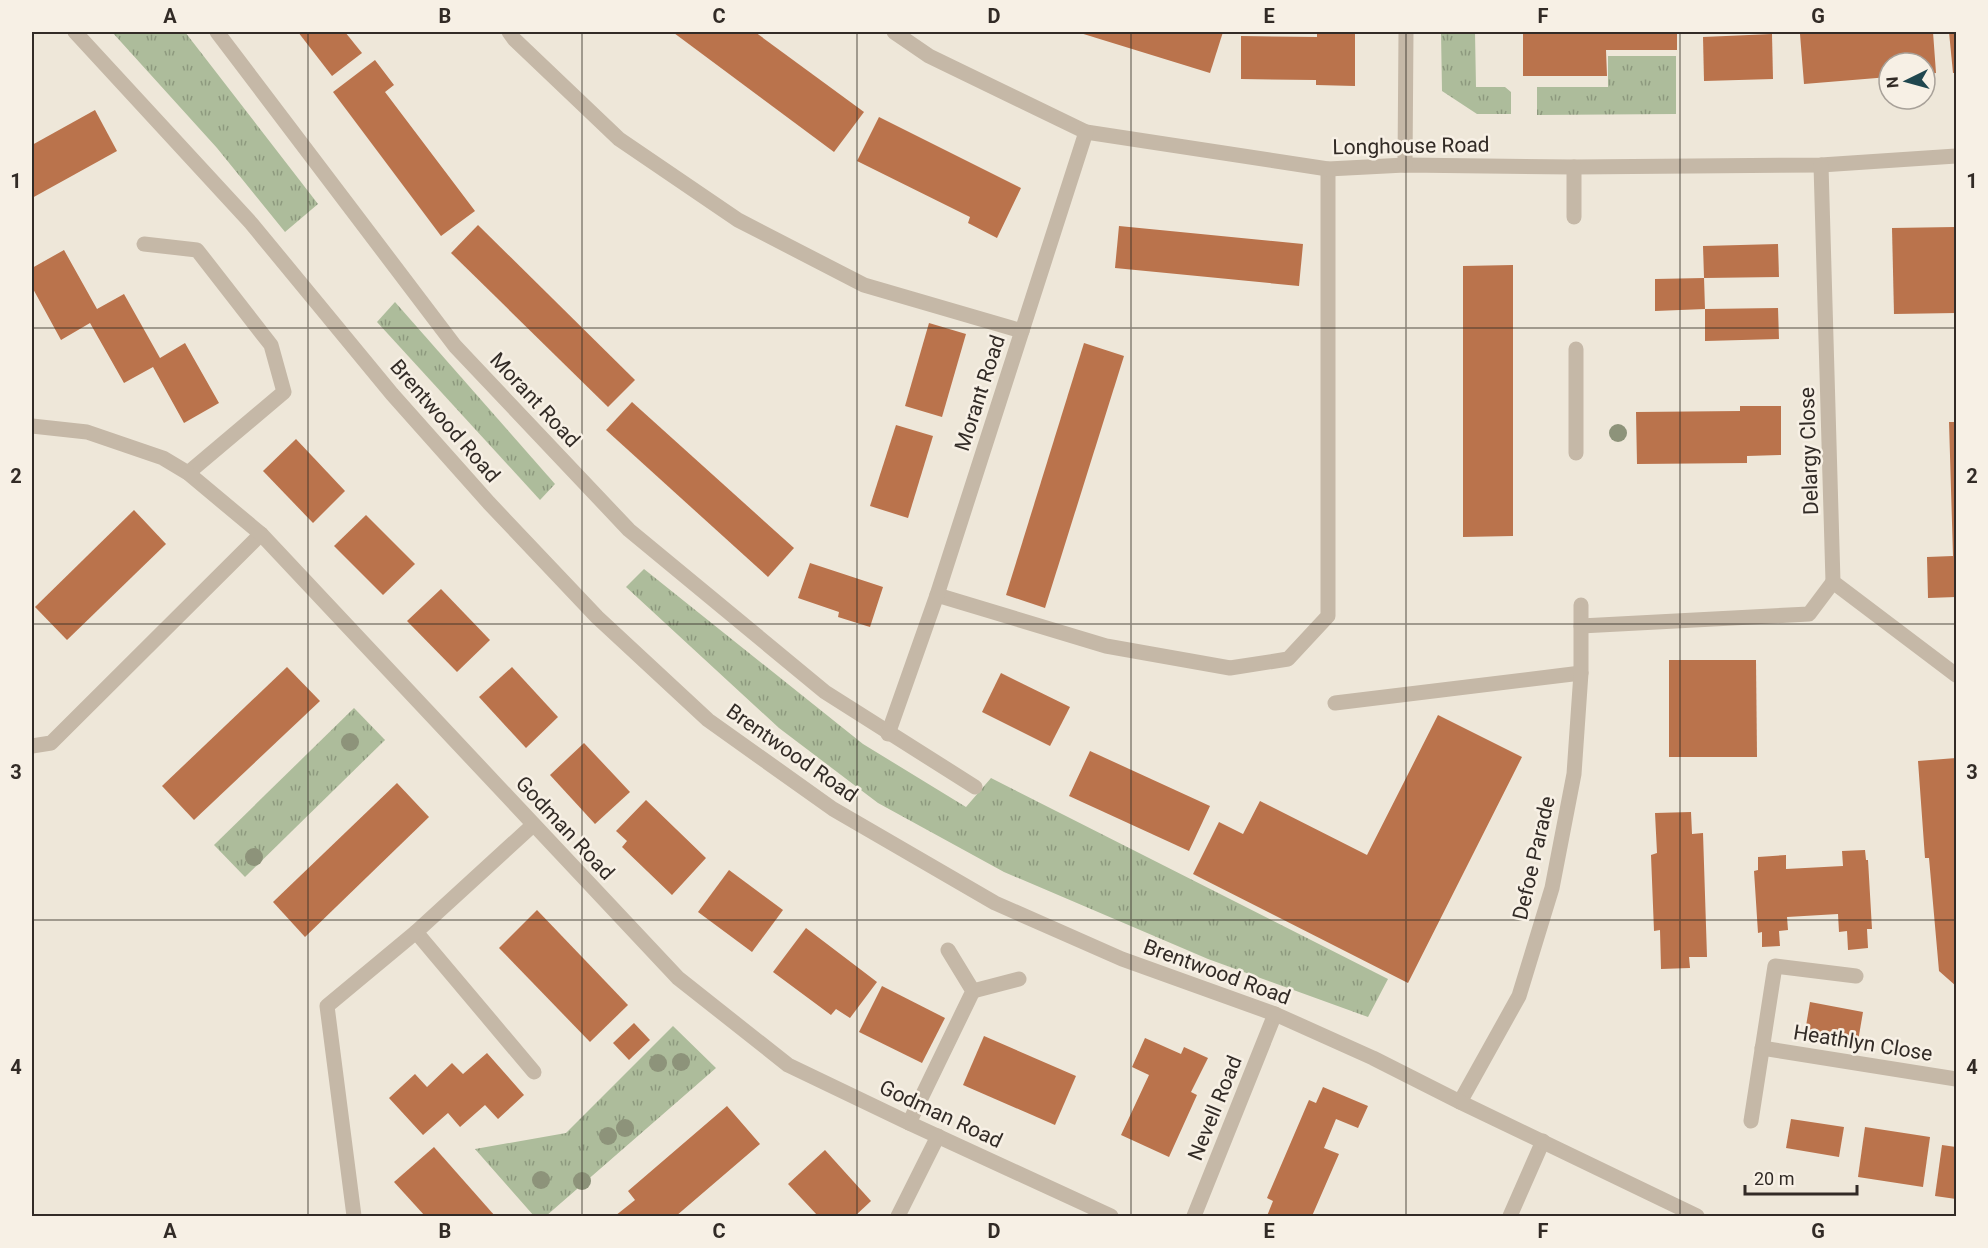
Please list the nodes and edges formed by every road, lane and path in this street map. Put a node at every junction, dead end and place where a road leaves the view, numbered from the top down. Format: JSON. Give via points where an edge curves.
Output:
{"nodes":[{"id":1,"x":75,"y":32,"type":"edge"},
{"id":2,"x":216,"y":32,"type":"edge"},
{"id":3,"x":509,"y":32,"type":"edge"},
{"id":4,"x":894,"y":32,"type":"edge"},
{"id":5,"x":1406,"y":32,"type":"edge"},
{"id":6,"x":1086,"y":132,"type":"junction"},
{"id":7,"x":1956,"y":156,"type":"edge"},
{"id":8,"x":1406,"y":165,"type":"junction"},
{"id":9,"x":1821,"y":165,"type":"junction"},
{"id":10,"x":1574,"y":167,"type":"junction"},
{"id":11,"x":1328,"y":169,"type":"junction"},
{"id":12,"x":1574,"y":217,"type":"dead end"},
{"id":13,"x":144,"y":244,"type":"dead end"},
{"id":14,"x":1022,"y":331,"type":"junction"},
{"id":15,"x":1575,"y":349,"type":"dead end"},
{"id":16,"x":32,"y":426,"type":"edge"},
{"id":17,"x":1576,"y":453,"type":"dead end"},
{"id":18,"x":188,"y":472,"type":"junction"},
{"id":19,"x":261,"y":534,"type":"junction"},
{"id":20,"x":1833,"y":582,"type":"junction"},
{"id":21,"x":937,"y":595,"type":"junction"},
{"id":22,"x":1581,"y":605,"type":"dead end"},
{"id":23,"x":1581,"y":626,"type":"junction"},
{"id":24,"x":1581,"y":672,"type":"junction"},
{"id":25,"x":1956,"y":675,"type":"edge"},
{"id":26,"x":1335,"y":703,"type":"dead end"},
{"id":27,"x":888,"y":734,"type":"junction"},
{"id":28,"x":32,"y":746,"type":"edge"},
{"id":29,"x":975,"y":787,"type":"dead end"},
{"id":30,"x":533,"y":825,"type":"junction"},
{"id":31,"x":416,"y":932,"type":"junction"},
{"id":32,"x":948,"y":950,"type":"dead end"},
{"id":33,"x":1856,"y":976,"type":"dead end"},
{"id":34,"x":1018,"y":979,"type":"dead end"},
{"id":35,"x":974,"y":991,"type":"junction"},
{"id":36,"x":1275,"y":1014,"type":"junction"},
{"id":37,"x":1762,"y":1048,"type":"junction"},
{"id":38,"x":534,"y":1072,"type":"dead end"},
{"id":39,"x":1956,"y":1079,"type":"edge"},
{"id":40,"x":1460,"y":1102,"type":"junction"},
{"id":41,"x":1751,"y":1120,"type":"dead end"},
{"id":42,"x":909,"y":1123,"type":"junction"},
{"id":43,"x":938,"y":1136,"type":"junction"},
{"id":44,"x":1543,"y":1141,"type":"junction"},
{"id":45,"x":354,"y":1216,"type":"edge"},
{"id":46,"x":898,"y":1216,"type":"edge"},
{"id":47,"x":1111,"y":1216,"type":"edge"},
{"id":48,"x":1194,"y":1216,"type":"edge"},
{"id":49,"x":1510,"y":1216,"type":"edge"},
{"id":50,"x":1697,"y":1216,"type":"edge"}],
"edges":[{"from":1,"to":36,"type":"street","name":"Brentwood Road","via":[[251,224],[392,394],[489,503],[597,617],[708,720],[833,809],[995,903],[1122,959]]},
{"from":2,"to":27,"type":"street","name":"Morant Road","via":[[455,346],[629,530],[825,692]]},
{"from":3,"to":14,"type":"street","via":[[619,139],[738,220],[864,285]]},
{"from":4,"to":6,"type":"street","name":"Longhouse Road","via":[[929,56]]},
{"from":5,"to":8,"type":"street"},
{"from":6,"to":11,"type":"street","name":"Longhouse Road"},
{"from":6,"to":14,"type":"street","name":"Morant Road"},
{"from":7,"to":9,"type":"street","name":"Longhouse Road"},
{"from":8,"to":10,"type":"street","name":"Longhouse Road"},
{"from":8,"to":11,"type":"street","name":"Longhouse Road"},
{"from":9,"to":10,"type":"street","name":"Longhouse Road"},
{"from":9,"to":20,"type":"street","name":"Delargy Close"},
{"from":10,"to":12,"type":"street"},
{"from":11,"to":21,"type":"street","via":[[1328,616],[1288,659],[1230,668],[1106,646]]},
{"from":13,"to":18,"type":"street","via":[[197,250],[271,345],[284,392]]},
{"from":14,"to":21,"type":"street","name":"Morant Road"},
{"from":15,"to":17,"type":"street"},
{"from":16,"to":18,"type":"street","name":"Godman Road","via":[[87,432],[163,458]]},
{"from":18,"to":19,"type":"street","name":"Godman Road"},
{"from":19,"to":28,"type":"street","via":[[51,743]]},
{"from":19,"to":30,"type":"street","name":"Godman Road"},
{"from":20,"to":23,"type":"street","via":[[1809,614]]},
{"from":20,"to":25,"type":"street"},
{"from":21,"to":27,"type":"street","name":"Morant Road"},
{"from":22,"to":23,"type":"street","name":"Defoe Parade"},
{"from":23,"to":24,"type":"street","name":"Defoe Parade"},
{"from":24,"to":26,"type":"street"},
{"from":24,"to":40,"type":"street","name":"Defoe Parade","via":[[1574,774],[1552,888],[1519,996]]},
{"from":27,"to":29,"type":"street","name":"Morant Road"},
{"from":30,"to":31,"type":"street"},
{"from":30,"to":42,"type":"street","name":"Godman Road","via":[[678,978],[788,1065]]},
{"from":31,"to":38,"type":"street"},
{"from":31,"to":45,"type":"street","via":[[327,1006]]},
{"from":32,"to":35,"type":"street"},
{"from":33,"to":37,"type":"street","name":"Heathlyn Close","via":[[1775,966]]},
{"from":34,"to":35,"type":"street"},
{"from":35,"to":42,"type":"street"},
{"from":36,"to":40,"type":"street","name":"Brentwood Road"},
{"from":36,"to":48,"type":"street","name":"Nevell Road"},
{"from":37,"to":39,"type":"street","name":"Heathlyn Close"},
{"from":37,"to":41,"type":"street","name":"Heathlyn Close"},
{"from":40,"to":44,"type":"street","name":"Brentwood Road"},
{"from":42,"to":43,"type":"street","name":"Godman Road"},
{"from":43,"to":46,"type":"street"},
{"from":43,"to":47,"type":"street","name":"Godman Road"},
{"from":44,"to":49,"type":"street"},
{"from":44,"to":50,"type":"street","name":"Brentwood Road"}]}
